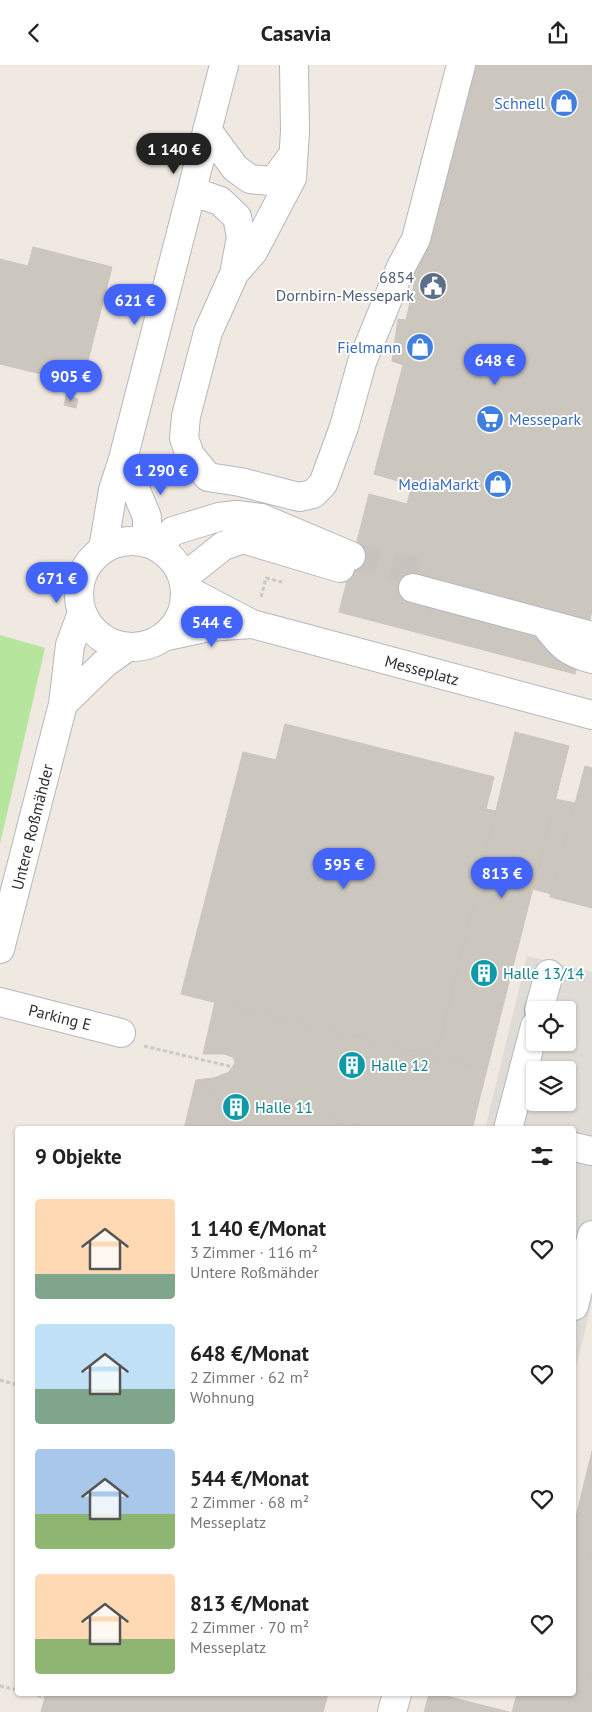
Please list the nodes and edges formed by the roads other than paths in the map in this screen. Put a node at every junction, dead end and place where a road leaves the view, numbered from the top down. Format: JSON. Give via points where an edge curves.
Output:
{"nodes":[{"id":1,"x":224,"y":65,"type":"edge"},
{"id":2,"x":294,"y":65,"type":"edge"},
{"id":3,"x":461,"y":65,"type":"edge"},
{"id":4,"x":207,"y":130,"type":"junction"},
{"id":5,"x":293,"y":155,"type":"junction"},
{"id":6,"x":192,"y":191,"type":"junction"},
{"id":7,"x":234,"y":274,"type":"junction"},
{"id":8,"x":123,"y":459,"type":"junction"},
{"id":9,"x":208,"y":477,"type":"junction"},
{"id":10,"x":205,"y":521,"type":"junction"},
{"id":11,"x":152,"y":545,"type":"junction"},
{"id":12,"x":103,"y":549,"type":"junction"},
{"id":13,"x":184,"y":583,"type":"junction"},
{"id":14,"x":82,"y":613,"type":"junction"},
{"id":15,"x":592,"y":618,"type":"edge"},
{"id":16,"x":252,"y":623,"type":"junction"},
{"id":17,"x":544,"y":623,"type":"junction"},
{"id":18,"x":167,"y":635,"type":"junction"},
{"id":19,"x":592,"y":636,"type":"edge"},
{"id":20,"x":126,"y":647,"type":"junction"},
{"id":21,"x":592,"y":659,"type":"edge"},
{"id":22,"x":63,"y":704,"type":"junction"},
{"id":23,"x":592,"y":715,"type":"edge"},
{"id":24,"x":0,"y":949,"type":"edge"},
{"id":25,"x":549,"y":974,"type":"dead end"},
{"id":26,"x":542,"y":1001,"type":"edge"},
{"id":27,"x":0,"y":1002,"type":"edge"},
{"id":28,"x":121,"y":1033,"type":"dead end"},
{"id":29,"x":528,"y":1051,"type":"edge"},
{"id":30,"x":509,"y":1126,"type":"edge"},
{"id":31,"x":576,"y":1147,"type":"edge"},
{"id":32,"x":592,"y":1151,"type":"edge"},
{"id":33,"x":592,"y":1235,"type":"edge"},
{"id":34,"x":576,"y":1298,"type":"edge"},
{"id":35,"x":396,"y":1696,"type":"edge"},
{"id":36,"x":392,"y":1712,"type":"edge"}],
"edges":[{"from":1,"to":4,"type":"street"},
{"from":2,"to":5,"type":"street"},
{"from":3,"to":9,"type":"street","via":[[416,239],[362,362],[344,427],[323,484],[313,495],[299,497]]},
{"from":4,"to":5,"type":"street","via":[[235,168],[250,179],[270,181]]},
{"from":4,"to":6,"type":"street"},
{"from":5,"to":7,"type":"street","via":[[292,178],[253,252]]},
{"from":6,"to":7,"type":"street","via":[[220,201],[237,217],[241,237]]},
{"from":6,"to":8,"type":"street"},
{"from":7,"to":9,"type":"street","via":[[208,332],[186,416],[184,438],[190,455]]},
{"from":8,"to":11,"type":"street","via":[[146,517]]},
{"from":8,"to":12,"type":"street","via":[[113,490]]},
{"from":9,"to":10,"type":"street"},
{"from":10,"to":11,"type":"street","via":[[174,531]]},
{"from":10,"to":13,"type":"street","via":[[237,515],[261,517],[349,563],[243,539],[223,546]]},
{"from":11,"to":12,"type":"street","via":[[132,541]]},
{"from":11,"to":13,"type":"street","via":[[169,555]]},
{"from":12,"to":14,"type":"street","via":[[91,559],[78,588]]},
{"from":13,"to":16,"type":"street","name":"Messeplatz"},
{"from":13,"to":18,"type":"street","via":[[182,614]]},
{"from":14,"to":20,"type":"street","via":[[99,637]]},
{"from":14,"to":22,"type":"street","name":"Untere Roßmähder","via":[[70,645]]},
{"from":15,"to":17,"type":"street","via":[[415,580]]},
{"from":16,"to":18,"type":"street","name":"Messeplatz"},
{"from":16,"to":23,"type":"street","name":"Messeplatz"},
{"from":17,"to":19,"type":"street"},
{"from":17,"to":21,"type":"street","via":[[562,647],[575,655]]},
{"from":18,"to":20,"type":"street","via":[[154,643]]},
{"from":20,"to":22,"type":"street"},
{"from":22,"to":24,"type":"street","name":"Untere Roßmähder"},
{"from":25,"to":26,"type":"street"},
{"from":27,"to":28,"type":"street","name":"Parking E"},
{"from":29,"to":30,"type":"street"},
{"from":31,"to":32,"type":"street"},
{"from":33,"to":34,"type":"street"},
{"from":35,"to":36,"type":"street"}]}
